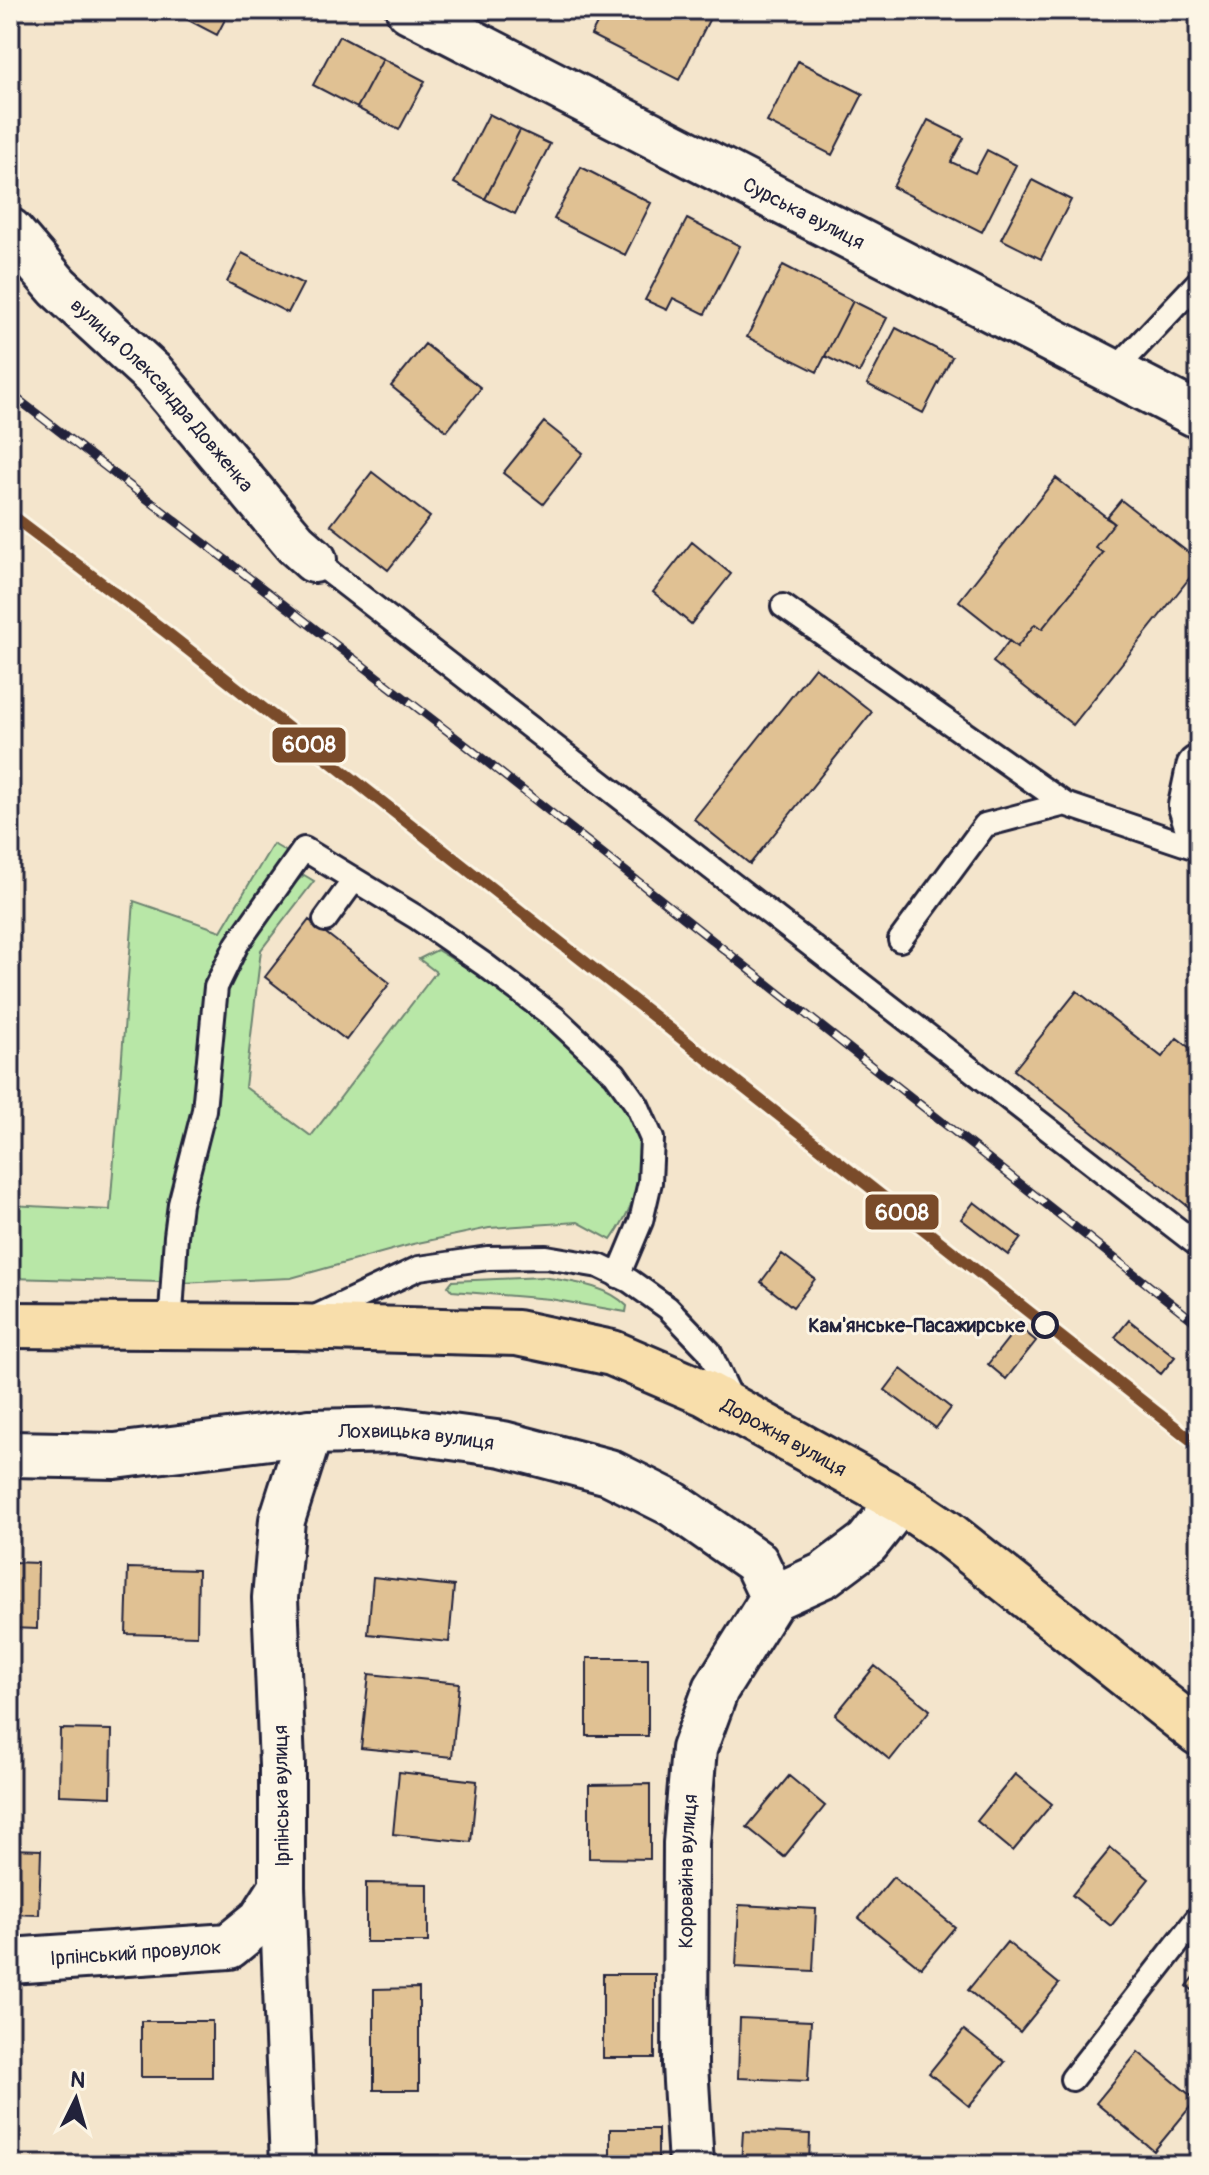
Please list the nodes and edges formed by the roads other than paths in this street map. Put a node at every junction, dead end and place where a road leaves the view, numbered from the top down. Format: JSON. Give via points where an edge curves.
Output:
{"nodes":[{"id":1,"x":409,"y":10,"type":"edge"},
{"id":2,"x":10,"y":231,"type":"edge"},
{"id":3,"x":1199,"y":281,"type":"edge"},
{"id":4,"x":1113,"y":372,"type":"junction"},
{"id":5,"x":1199,"y":416,"type":"edge"},
{"id":6,"x":314,"y":560,"type":"joint"},
{"id":7,"x":783,"y":606,"type":"dead end"},
{"id":8,"x":1199,"y":768,"type":"edge"},
{"id":9,"x":1065,"y":804,"type":"junction"},
{"id":10,"x":1199,"y":831,"type":"edge"},
{"id":11,"x":1199,"y":849,"type":"edge"},
{"id":12,"x":354,"y":880,"type":"junction"},
{"id":13,"x":325,"y":920,"type":"dead end"},
{"id":14,"x":900,"y":940,"type":"dead end"},
{"id":15,"x":1199,"y":1246,"type":"edge"},
{"id":16,"x":618,"y":1276,"type":"junction"},
{"id":17,"x":10,"y":1325,"type":"edge"},
{"id":18,"x":293,"y":1327,"type":"junction"},
{"id":19,"x":170,"y":1328,"type":"junction"},
{"id":20,"x":738,"y":1412,"type":"junction"},
{"id":21,"x":310,"y":1432,"type":"junction"},
{"id":22,"x":10,"y":1454,"type":"edge"},
{"id":23,"x":900,"y":1501,"type":"junction"},
{"id":24,"x":773,"y":1598,"type":"junction"},
{"id":25,"x":1199,"y":1733,"type":"edge"},
{"id":26,"x":282,"y":1887,"type":"junction"},
{"id":27,"x":1199,"y":1916,"type":"edge"},
{"id":28,"x":229,"y":1946,"type":"junction"},
{"id":29,"x":10,"y":1961,"type":"edge"},
{"id":30,"x":286,"y":1987,"type":"junction"},
{"id":31,"x":1072,"y":2079,"type":"dead end"},
{"id":32,"x":293,"y":2165,"type":"edge"},
{"id":33,"x":691,"y":2165,"type":"edge"}],
"edges":[{"from":1,"to":4,"type":"street","name":"Сурська вулиця"},
{"from":2,"to":6,"type":"street","name":"вулиця Олександра Довженка","via":[[58,287],[154,375]]},
{"from":3,"to":4,"type":"lane"},
{"from":4,"to":5,"type":"street","name":"Сурська вулиця"},
{"from":6,"to":15,"type":"lane"},
{"from":7,"to":9,"type":"lane"},
{"from":8,"to":10,"type":"street","via":[[1191,806]]},
{"from":9,"to":11,"type":"lane"},
{"from":9,"to":14,"type":"lane","via":[[985,825]]},
{"from":12,"to":13,"type":"lane"},
{"from":12,"to":16,"type":"lane","via":[[416,917],[555,1018],[615,1074],[637,1105],[652,1139],[650,1182],[641,1221]]},
{"from":12,"to":19,"type":"lane","via":[[304,849],[237,944],[216,987],[204,1110],[176,1236]]},
{"from":16,"to":18,"type":"lane","via":[[599,1266],[546,1257],[488,1258],[419,1268]]},
{"from":16,"to":20,"type":"lane","via":[[668,1308],[709,1351]]},
{"from":17,"to":19,"type":"main road","name":"Дорожня вулиця"},
{"from":18,"to":19,"type":"main road","name":"Дорожня вулиця"},
{"from":18,"to":20,"type":"main road","name":"Дорожня вулиця","via":[[517,1333],[612,1353]]},
{"from":20,"to":23,"type":"main road","name":"Дорожня вулиця"},
{"from":21,"to":22,"type":"street","name":"Лохвицька вулиця","via":[[115,1456]]},
{"from":21,"to":24,"type":"street","name":"Лохвицька вулиця","via":[[400,1430],[488,1442],[609,1472],[673,1504],[756,1562]]},
{"from":21,"to":26,"type":"street","name":"Ірпінська вулиця","via":[[282,1520],[275,1598]]},
{"from":23,"to":24,"type":"street","via":[[867,1543],[824,1575]]},
{"from":23,"to":25,"type":"main road","name":"Дорожня вулиця"},
{"from":24,"to":33,"type":"street","name":"Коровайна вулиця","via":[[716,1689],[694,1749],[686,1843],[685,2065]]},
{"from":26,"to":28,"type":"street","name":"Ірпінський провулок","via":[[261,1920]]},
{"from":26,"to":30,"type":"street","name":"Ірпінська вулиця"},
{"from":27,"to":31,"type":"lane"},
{"from":28,"to":29,"type":"street","name":"Ірпінський провулок"},
{"from":28,"to":30,"type":"street","via":[[265,1962]]},
{"from":30,"to":32,"type":"street","name":"Ірпінська вулиця"}]}
